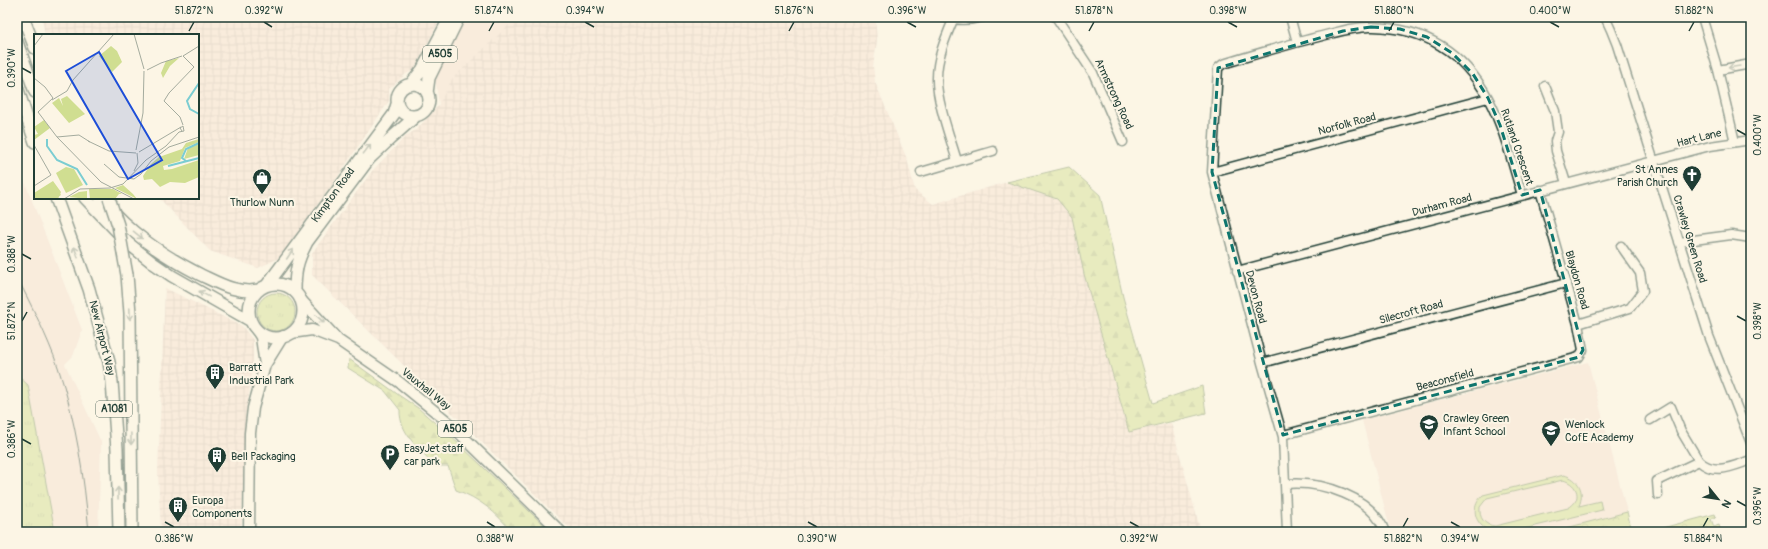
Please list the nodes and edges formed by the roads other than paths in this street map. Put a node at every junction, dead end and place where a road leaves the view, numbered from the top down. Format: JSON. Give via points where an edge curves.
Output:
{"nodes":[{"id":1,"x":23,"y":17,"type":"edge"},
{"id":2,"x":450,"y":17,"type":"edge"},
{"id":3,"x":459,"y":17,"type":"edge"},
{"id":4,"x":944,"y":17,"type":"edge"},
{"id":5,"x":983,"y":17,"type":"edge"},
{"id":6,"x":1057,"y":17,"type":"edge"},
{"id":7,"x":1290,"y":17,"type":"edge"},
{"id":8,"x":1605,"y":17,"type":"edge"},
{"id":9,"x":1702,"y":17,"type":"edge"},
{"id":10,"x":953,"y":20,"type":"junction"},
{"id":11,"x":17,"y":42,"type":"edge"},
{"id":12,"x":1297,"y":42,"type":"junction"},
{"id":13,"x":34,"y":45,"type":"edge"},
{"id":14,"x":1751,"y":64,"type":"edge"},
{"id":15,"x":1218,"y":68,"type":"joint"},
{"id":16,"x":1718,"y":70,"type":"junction"},
{"id":17,"x":410,"y":85,"type":"junction"},
{"id":18,"x":1545,"y":86,"type":"dead end"},
{"id":19,"x":18,"y":89,"type":"edge"},
{"id":20,"x":34,"y":89,"type":"edge"},
{"id":21,"x":427,"y":93,"type":"junction"},
{"id":22,"x":1488,"y":98,"type":"junction"},
{"id":23,"x":398,"y":104,"type":"junction"},
{"id":24,"x":416,"y":116,"type":"junction"},
{"id":25,"x":34,"y":117,"type":"edge"},
{"id":26,"x":34,"y":139,"type":"edge"},
{"id":27,"x":1751,"y":140,"type":"edge"},
{"id":28,"x":1123,"y":142,"type":"dead end"},
{"id":29,"x":1736,"y":142,"type":"junction"},
{"id":30,"x":993,"y":151,"type":"dead end"},
{"id":31,"x":1653,"y":161,"type":"junction"},
{"id":32,"x":957,"y":162,"type":"junction"},
{"id":33,"x":921,"y":172,"type":"dead end"},
{"id":34,"x":1212,"y":172,"type":"junction"},
{"id":35,"x":1566,"y":183,"type":"junction"},
{"id":36,"x":1540,"y":190,"type":"junction"},
{"id":37,"x":1522,"y":195,"type":"junction"},
{"id":38,"x":56,"y":199,"type":"edge"},
{"id":39,"x":86,"y":199,"type":"edge"},
{"id":40,"x":101,"y":199,"type":"edge"},
{"id":41,"x":109,"y":199,"type":"edge"},
{"id":42,"x":1751,"y":238,"type":"edge"},
{"id":43,"x":1679,"y":242,"type":"junction"},
{"id":44,"x":1621,"y":246,"type":"dead end"},
{"id":45,"x":1237,"y":271,"type":"junction"},
{"id":46,"x":1566,"y":283,"type":"junction"},
{"id":47,"x":263,"y":288,"type":"junction"},
{"id":48,"x":297,"y":296,"type":"junction"},
{"id":49,"x":1578,"y":324,"type":"junction"},
{"id":50,"x":254,"y":325,"type":"junction"},
{"id":51,"x":287,"y":334,"type":"junction"},
{"id":52,"x":338,"y":340,"type":"junction"},
{"id":53,"x":1262,"y":363,"type":"junction"},
{"id":54,"x":264,"y":365,"type":"junction"},
{"id":55,"x":1650,"y":420,"type":"dead end"},
{"id":56,"x":1283,"y":435,"type":"junction"},
{"id":57,"x":1751,"y":443,"type":"edge"},
{"id":58,"x":1751,"y":460,"type":"edge"},
{"id":59,"x":1699,"y":462,"type":"junction"},
{"id":60,"x":1286,"y":484,"type":"junction"},
{"id":61,"x":1658,"y":494,"type":"dead end"},
{"id":62,"x":119,"y":532,"type":"edge"},
{"id":63,"x":132,"y":532,"type":"edge"},
{"id":64,"x":249,"y":532,"type":"edge"},
{"id":65,"x":561,"y":532,"type":"edge"},
{"id":66,"x":1287,"y":532,"type":"edge"},
{"id":67,"x":1385,"y":532,"type":"edge"}],
"edges":[{"from":1,"to":13,"type":"highway"},
{"from":2,"to":17,"type":"highway","number":"A505","via":[[422,70]]},
{"from":3,"to":21,"type":"highway","number":"A505","via":[[429,78]]},
{"from":4,"to":10,"type":"street"},
{"from":5,"to":10,"type":"street","via":[[968,21]]},
{"from":6,"to":28,"type":"street","name":"Armstrong Road","via":[[1093,73]]},
{"from":7,"to":12,"type":"street"},
{"from":8,"to":31,"type":"street","name":"Crawley Green Road","via":[[1617,45]]},
{"from":9,"to":16,"type":"street"},
{"from":10,"to":32,"type":"street","via":[[940,54],[936,80]]},
{"from":11,"to":20,"type":"highway"},
{"from":12,"to":15,"type":"street","name":"Rutland Crescent","via":[[1223,64]]},
{"from":12,"to":22,"type":"street","name":"Rutland Crescent","via":[[1371,27],[1400,29],[1427,37],[1452,53],[1473,74]]},
{"from":14,"to":16,"type":"street","one_way":true},
{"from":15,"to":34,"type":"street","name":"Devon Road"},
{"from":16,"to":29,"type":"street"},
{"from":17,"to":21,"type":"highway","via":[[420,86]]},
{"from":17,"to":23,"type":"highway","via":[[399,92]]},
{"from":18,"to":35,"type":"street","via":[[1555,111],[1558,132],[1555,141]]},
{"from":19,"to":25,"type":"highway"},
{"from":19,"to":26,"type":"highway"},
{"from":21,"to":24,"type":"highway","via":[[427,107]]},
{"from":22,"to":34,"type":"street","name":"Norfolk Road"},
{"from":22,"to":37,"type":"street","name":"Rutland Crescent","via":[[1500,125]]},
{"from":23,"to":24,"type":"highway","via":[[406,115]]},
{"from":47,"to":23,"type":"highway","name":"Kimpton Road","one_way":true,"via":[[394,114]]},
{"from":24,"to":48,"type":"highway","name":"Kimpton Road","via":[[369,159],[307,242],[299,256],[295,272]]},
{"from":27,"to":29,"type":"street","name":"Hart Lane"},
{"from":29,"to":31,"type":"street","name":"Hart Lane"},
{"from":30,"to":32,"type":"street"},
{"from":31,"to":35,"type":"street","name":"Durham Road"},
{"from":31,"to":43,"type":"street","name":"Crawley Green Road"},
{"from":32,"to":33,"type":"street"},
{"from":34,"to":45,"type":"street","name":"Devon Road"},
{"from":35,"to":36,"type":"street","name":"Durham Road"},
{"from":36,"to":37,"type":"street","name":"Durham Road"},
{"from":36,"to":46,"type":"street","name":"Blaydon Road"},
{"from":37,"to":45,"type":"street","name":"Durham Road"},
{"from":62,"to":38,"type":"highway","name":"New Airport Way","number":"A1081","one_way":true,"via":[[117,449],[109,362],[89,289]]},
{"from":50,"to":39,"type":"highway","one_way":true,"via":[[154,263],[128,243]]},
{"from":40,"to":47,"type":"highway","one_way":true,"via":[[138,236],[171,260],[230,288],[241,291]]},
{"from":41,"to":63,"type":"highway","name":"New Airport Way","number":"A1081","one_way":true,"bridge":true,"via":[[118,225],[127,275],[130,313]]},
{"from":42,"to":43,"type":"street","via":[[1731,235]]},
{"from":43,"to":57,"type":"street","name":"Crawley Green Road","via":[[1709,336]]},
{"from":44,"to":49,"type":"street","name":"Blaydon Road","via":[[1640,273],[1643,291],[1630,308]]},
{"from":45,"to":53,"type":"street","name":"Devon Road"},
{"from":46,"to":49,"type":"street","name":"Blaydon Road"},
{"from":46,"to":53,"type":"street","name":"Silecroft Road"},
{"from":47,"to":48,"type":"highway","via":[[282,285]]},
{"from":47,"to":50,"type":"highway","via":[[253,296],[250,304],[249,313]]},
{"from":48,"to":51,"type":"highway","via":[[302,307],[300,321]]},
{"from":48,"to":52,"type":"main road","name":"Vauxhall Way","number":"A505","one_way":true},
{"from":49,"to":56,"type":"street","name":"Beaconsfield","via":[[1583,350],[1579,357]]},
{"from":50,"to":51,"type":"highway","via":[[269,337]]},
{"from":50,"to":54,"type":"main road","via":[[261,337]]},
{"from":51,"to":52,"type":"main road","name":"Vauxhall Way","number":"A505","via":[[312,330]]},
{"from":51,"to":54,"type":"main road"},
{"from":52,"to":65,"type":"main road","name":"Vauxhall Way","number":"A505","via":[[428,404]]},
{"from":53,"to":56,"type":"street","name":"Devon Road"},
{"from":54,"to":64,"type":"main road","via":[[250,432]]},
{"from":55,"to":59,"type":"street","via":[[1671,407]]},
{"from":56,"to":60,"type":"street","name":"Devon Road"},
{"from":58,"to":59,"type":"street","via":[[1715,470]]},
{"from":59,"to":61,"type":"street","via":[[1657,481]]},
{"from":60,"to":66,"type":"street","name":"Devon Road"},
{"from":60,"to":67,"type":"street","via":[[1316,486],[1358,500],[1378,518]]}]}
